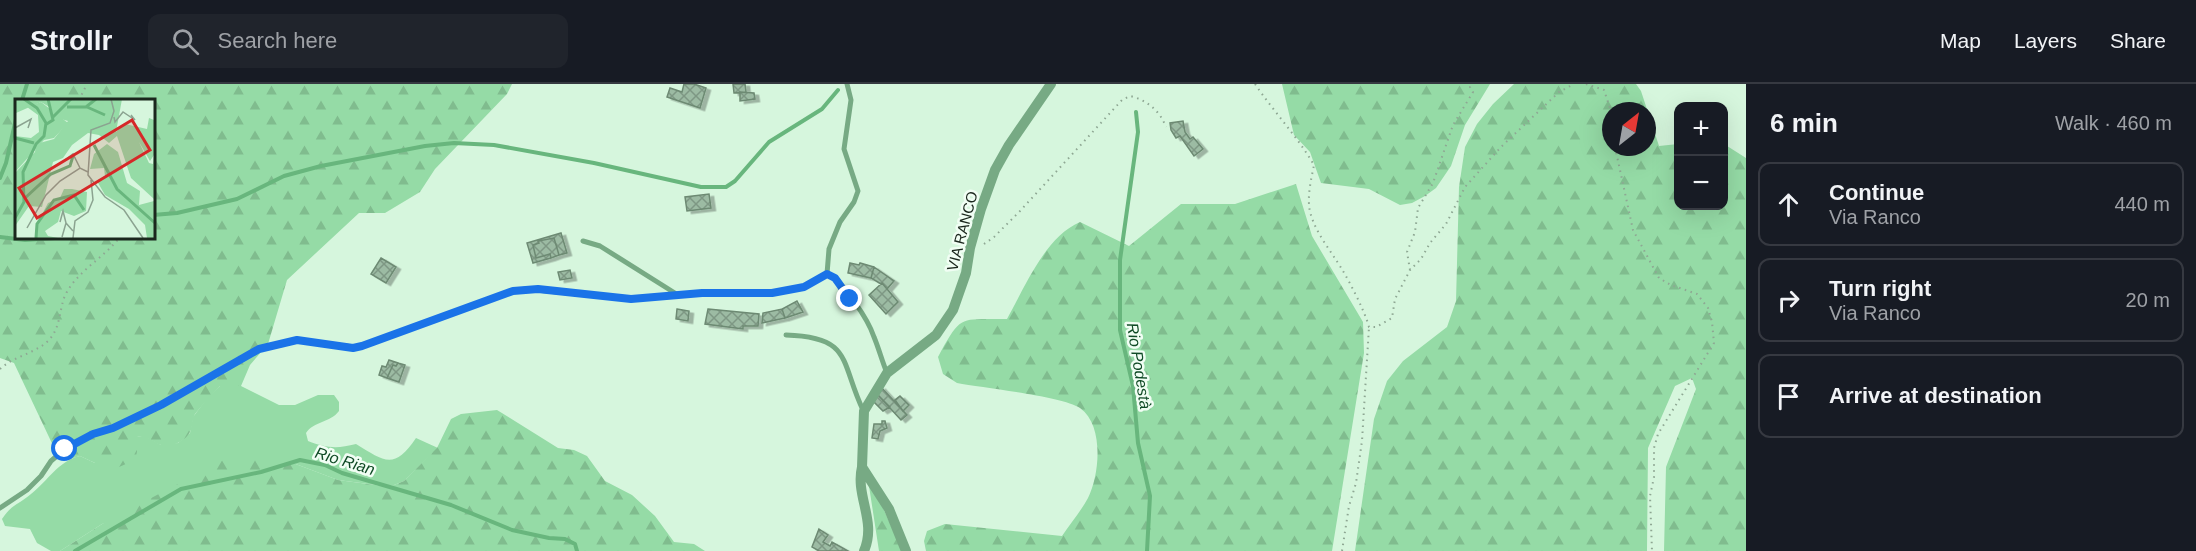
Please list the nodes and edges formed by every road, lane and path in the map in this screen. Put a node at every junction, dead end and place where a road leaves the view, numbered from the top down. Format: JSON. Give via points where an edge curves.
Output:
{"nodes":[{"id":1,"x":87,"y":84,"type":"edge"},
{"id":2,"x":847,"y":84,"type":"edge"},
{"id":3,"x":1051,"y":84,"type":"edge"},
{"id":4,"x":1255,"y":84,"type":"edge"},
{"id":5,"x":1472,"y":84,"type":"edge"},
{"id":6,"x":1574,"y":84,"type":"edge"},
{"id":7,"x":1586,"y":84,"type":"edge"},
{"id":8,"x":80,"y":99,"type":"edge"},
{"id":9,"x":1608,"y":102,"type":"edge"},
{"id":10,"x":1166,"y":127,"type":"dead end"},
{"id":11,"x":1617,"y":156,"type":"edge"},
{"id":12,"x":119,"y":238,"type":"edge"},
{"id":13,"x":583,"y":241,"type":"dead end"},
{"id":14,"x":970,"y":248,"type":"junction"},
{"id":15,"x":1410,"y":270,"type":"junction"},
{"id":16,"x":827,"y":274,"type":"junction"},
{"id":17,"x":678,"y":295,"type":"junction"},
{"id":18,"x":1369,"y":327,"type":"junction"},
{"id":19,"x":786,"y":335,"type":"dead end"},
{"id":20,"x":0,"y":369,"type":"edge"},
{"id":21,"x":887,"y":373,"type":"junction"},
{"id":22,"x":864,"y":411,"type":"junction"},
{"id":23,"x":862,"y":466,"type":"junction"},
{"id":24,"x":0,"y":508,"type":"edge"},
{"id":25,"x":864,"y":551,"type":"edge"},
{"id":26,"x":906,"y":551,"type":"edge"},
{"id":27,"x":1342,"y":551,"type":"edge"},
{"id":28,"x":1652,"y":551,"type":"edge"}],
"edges":[{"from":1,"to":8,"type":"path"},
{"from":2,"to":16,"type":"lane","via":[[850,100],[844,148],[858,191],[828,249]]},
{"from":3,"to":14,"type":"street","name":"VIA RANCO","via":[[995,170]]},
{"from":4,"to":18,"type":"path","via":[[1314,165],[1310,214],[1366,313]]},
{"from":5,"to":15,"type":"path","via":[[1473,92],[1453,125],[1433,183],[1418,208],[1407,252]]},
{"from":6,"to":15,"type":"path","via":[[1559,92],[1526,123],[1465,187],[1446,225]]},
{"from":7,"to":9,"type":"path","via":[[1604,90]]},
{"from":10,"to":14,"type":"path","via":[[1161,115],[1143,99],[1130,96],[1122,100],[994,237]]},
{"from":11,"to":28,"type":"path","via":[[1633,230],[1659,278],[1697,294],[1708,308],[1714,343],[1658,434],[1650,495]]},
{"from":12,"to":20,"type":"path","via":[[68,292],[49,340]]},
{"from":13,"to":17,"type":"lane","via":[[600,246]]},
{"from":14,"to":21,"type":"street","name":"VIA RANCO","via":[[953,310],[936,335]]},
{"from":15,"to":18,"type":"path","via":[[1395,299],[1392,318]]},
{"from":16,"to":17,"type":"lane","via":[[804,287],[772,293]]},
{"from":16,"to":21,"type":"lane","via":[[835,278],[866,321]]},
{"from":17,"to":24,"type":"lane","via":[[631,299],[526,289],[362,346],[297,340],[259,349],[161,405],[65,449],[27,490]]},
{"from":18,"to":27,"type":"path","via":[[1362,441]]},
{"from":19,"to":22,"type":"lane","via":[[815,338],[843,356]]},
{"from":21,"to":22,"type":"street","name":"VIA RANCO"},
{"from":22,"to":23,"type":"street","name":"VIA RANCO"},
{"from":23,"to":25,"type":"street","name":"VIA RANCO","via":[[861,487],[870,527]]},
{"from":23,"to":26,"type":"street","via":[[889,509]]}]}
